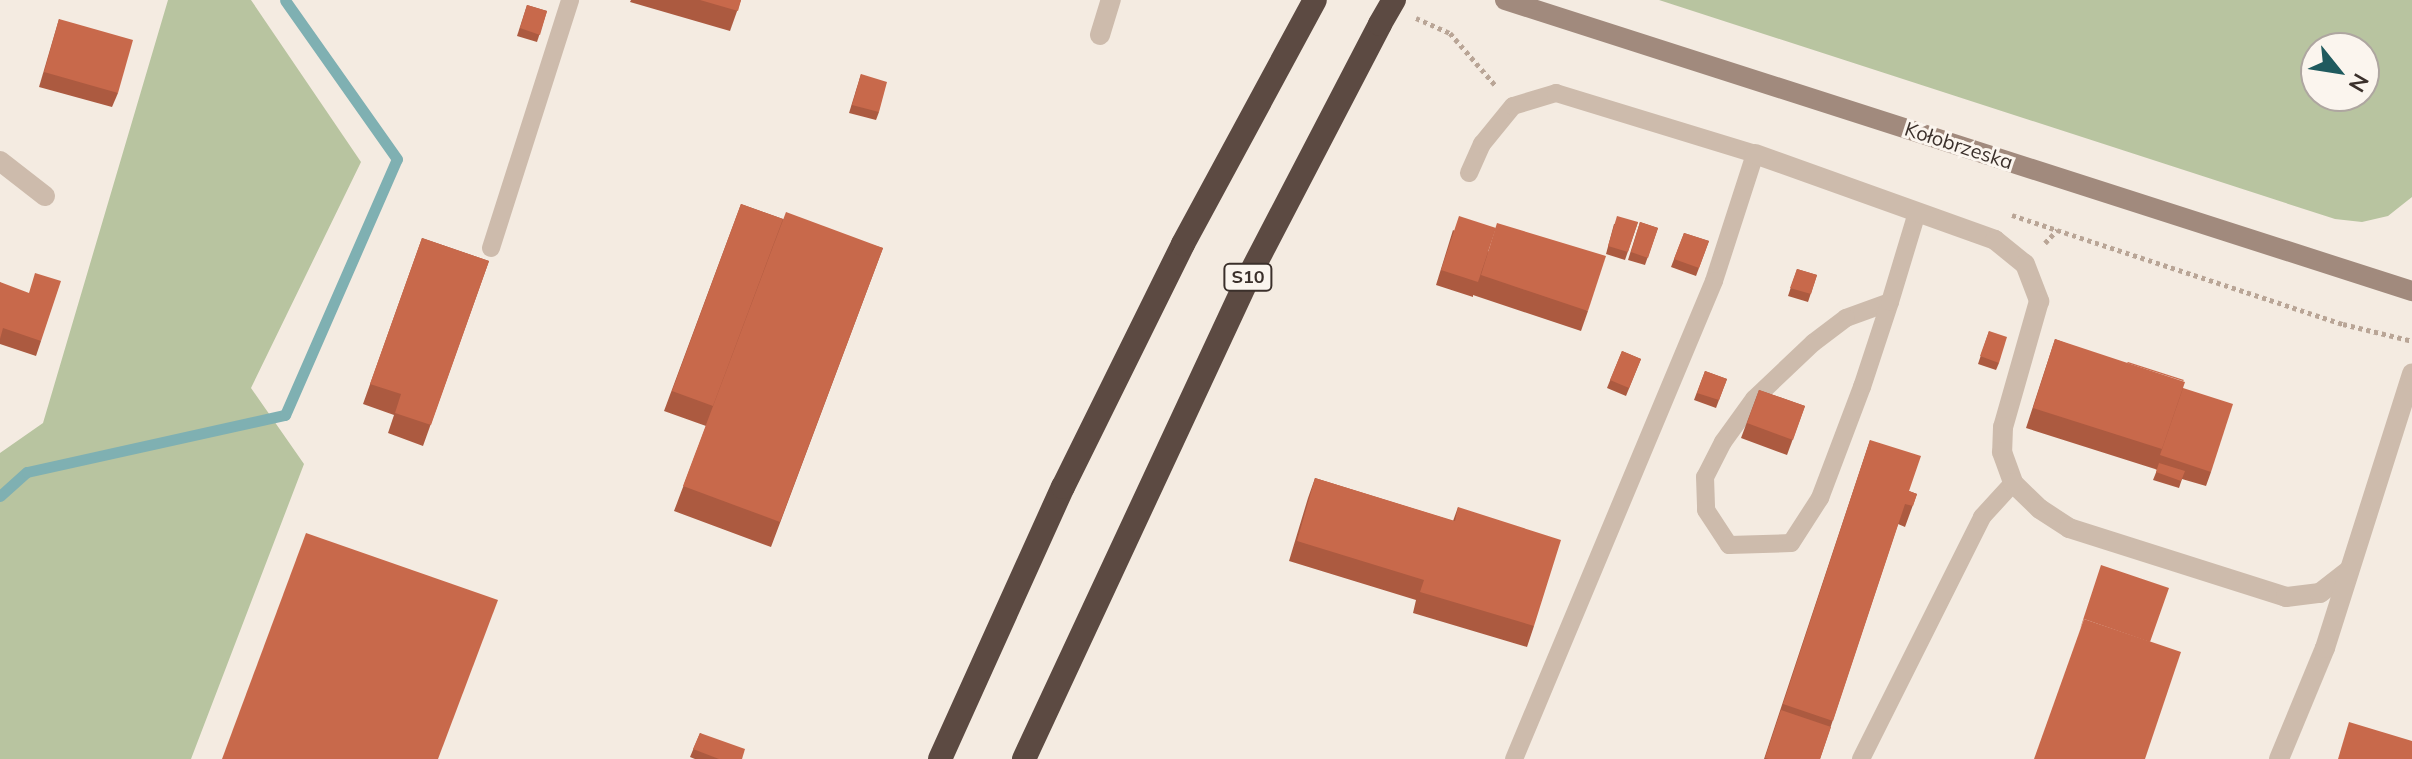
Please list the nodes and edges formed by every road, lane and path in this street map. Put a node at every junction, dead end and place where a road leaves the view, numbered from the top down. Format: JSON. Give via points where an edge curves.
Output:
{"nodes":[{"id":1,"x":570,"y":0,"type":"edge"},
{"id":2,"x":1111,"y":0,"type":"edge"},
{"id":3,"x":1505,"y":0,"type":"edge"},
{"id":4,"x":1314,"y":1,"type":"edge"},
{"id":5,"x":1392,"y":12,"type":"edge"},
{"id":6,"x":1100,"y":35,"type":"dead end"},
{"id":7,"x":1513,"y":106,"type":"junction"},
{"id":8,"x":1755,"y":154,"type":"junction"},
{"id":9,"x":0,"y":161,"type":"edge"},
{"id":10,"x":1469,"y":173,"type":"dead end"},
{"id":11,"x":45,"y":196,"type":"dead end"},
{"id":12,"x":1916,"y":216,"type":"junction"},
{"id":13,"x":491,"y":248,"type":"dead end"},
{"id":14,"x":2025,"y":264,"type":"junction"},
{"id":15,"x":2412,"y":291,"type":"edge"},
{"id":16,"x":1890,"y":302,"type":"junction"},
{"id":17,"x":2412,"y":341,"type":"edge"},
{"id":18,"x":2412,"y":373,"type":"edge"},
{"id":19,"x":2013,"y":483,"type":"junction"},
{"id":20,"x":2349,"y":570,"type":"junction"},
{"id":21,"x":940,"y":759,"type":"edge"},
{"id":22,"x":1024,"y":759,"type":"edge"},
{"id":23,"x":1514,"y":759,"type":"edge"},
{"id":24,"x":1861,"y":759,"type":"edge"},
{"id":25,"x":2279,"y":759,"type":"edge"}],
"edges":[{"from":1,"to":13,"type":"lane"},
{"from":2,"to":6,"type":"street"},
{"from":3,"to":15,"type":"main road","name":"Kołobrzeska"},
{"from":4,"to":21,"type":"highway","via":[[1183,244],[1063,487]]},
{"from":5,"to":7,"type":"path","via":[[1450,33]]},
{"from":5,"to":22,"type":"highway","number":"S10","via":[[1249,276]]},
{"from":7,"to":8,"type":"lane","via":[[1546,94],[1583,98]]},
{"from":7,"to":10,"type":"lane","via":[[1482,144]]},
{"from":8,"to":12,"type":"street"},
{"from":8,"to":23,"type":"lane","via":[[1714,281]]},
{"from":9,"to":11,"type":"street"},
{"from":12,"to":14,"type":"street","via":[[1995,240]]},
{"from":12,"to":16,"type":"lane"},
{"from":14,"to":17,"type":"path","via":[[2057,230],[2343,324]]},
{"from":14,"to":19,"type":"street","via":[[2039,301],[2003,427],[2002,452]]},
{"from":16,"to":16,"type":"lane","via":[[1820,498],[1806,521],[1791,543],[1729,545],[1706,510],[1705,477],[1723,442],[1754,399],[1813,343],[1846,318]]},
{"from":18,"to":20,"type":"street"},
{"from":19,"to":20,"type":"street","via":[[2069,528],[2286,597],[2320,593]]},
{"from":19,"to":24,"type":"lane","via":[[1982,517]]},
{"from":20,"to":25,"type":"street","via":[[2325,648]]}]}
